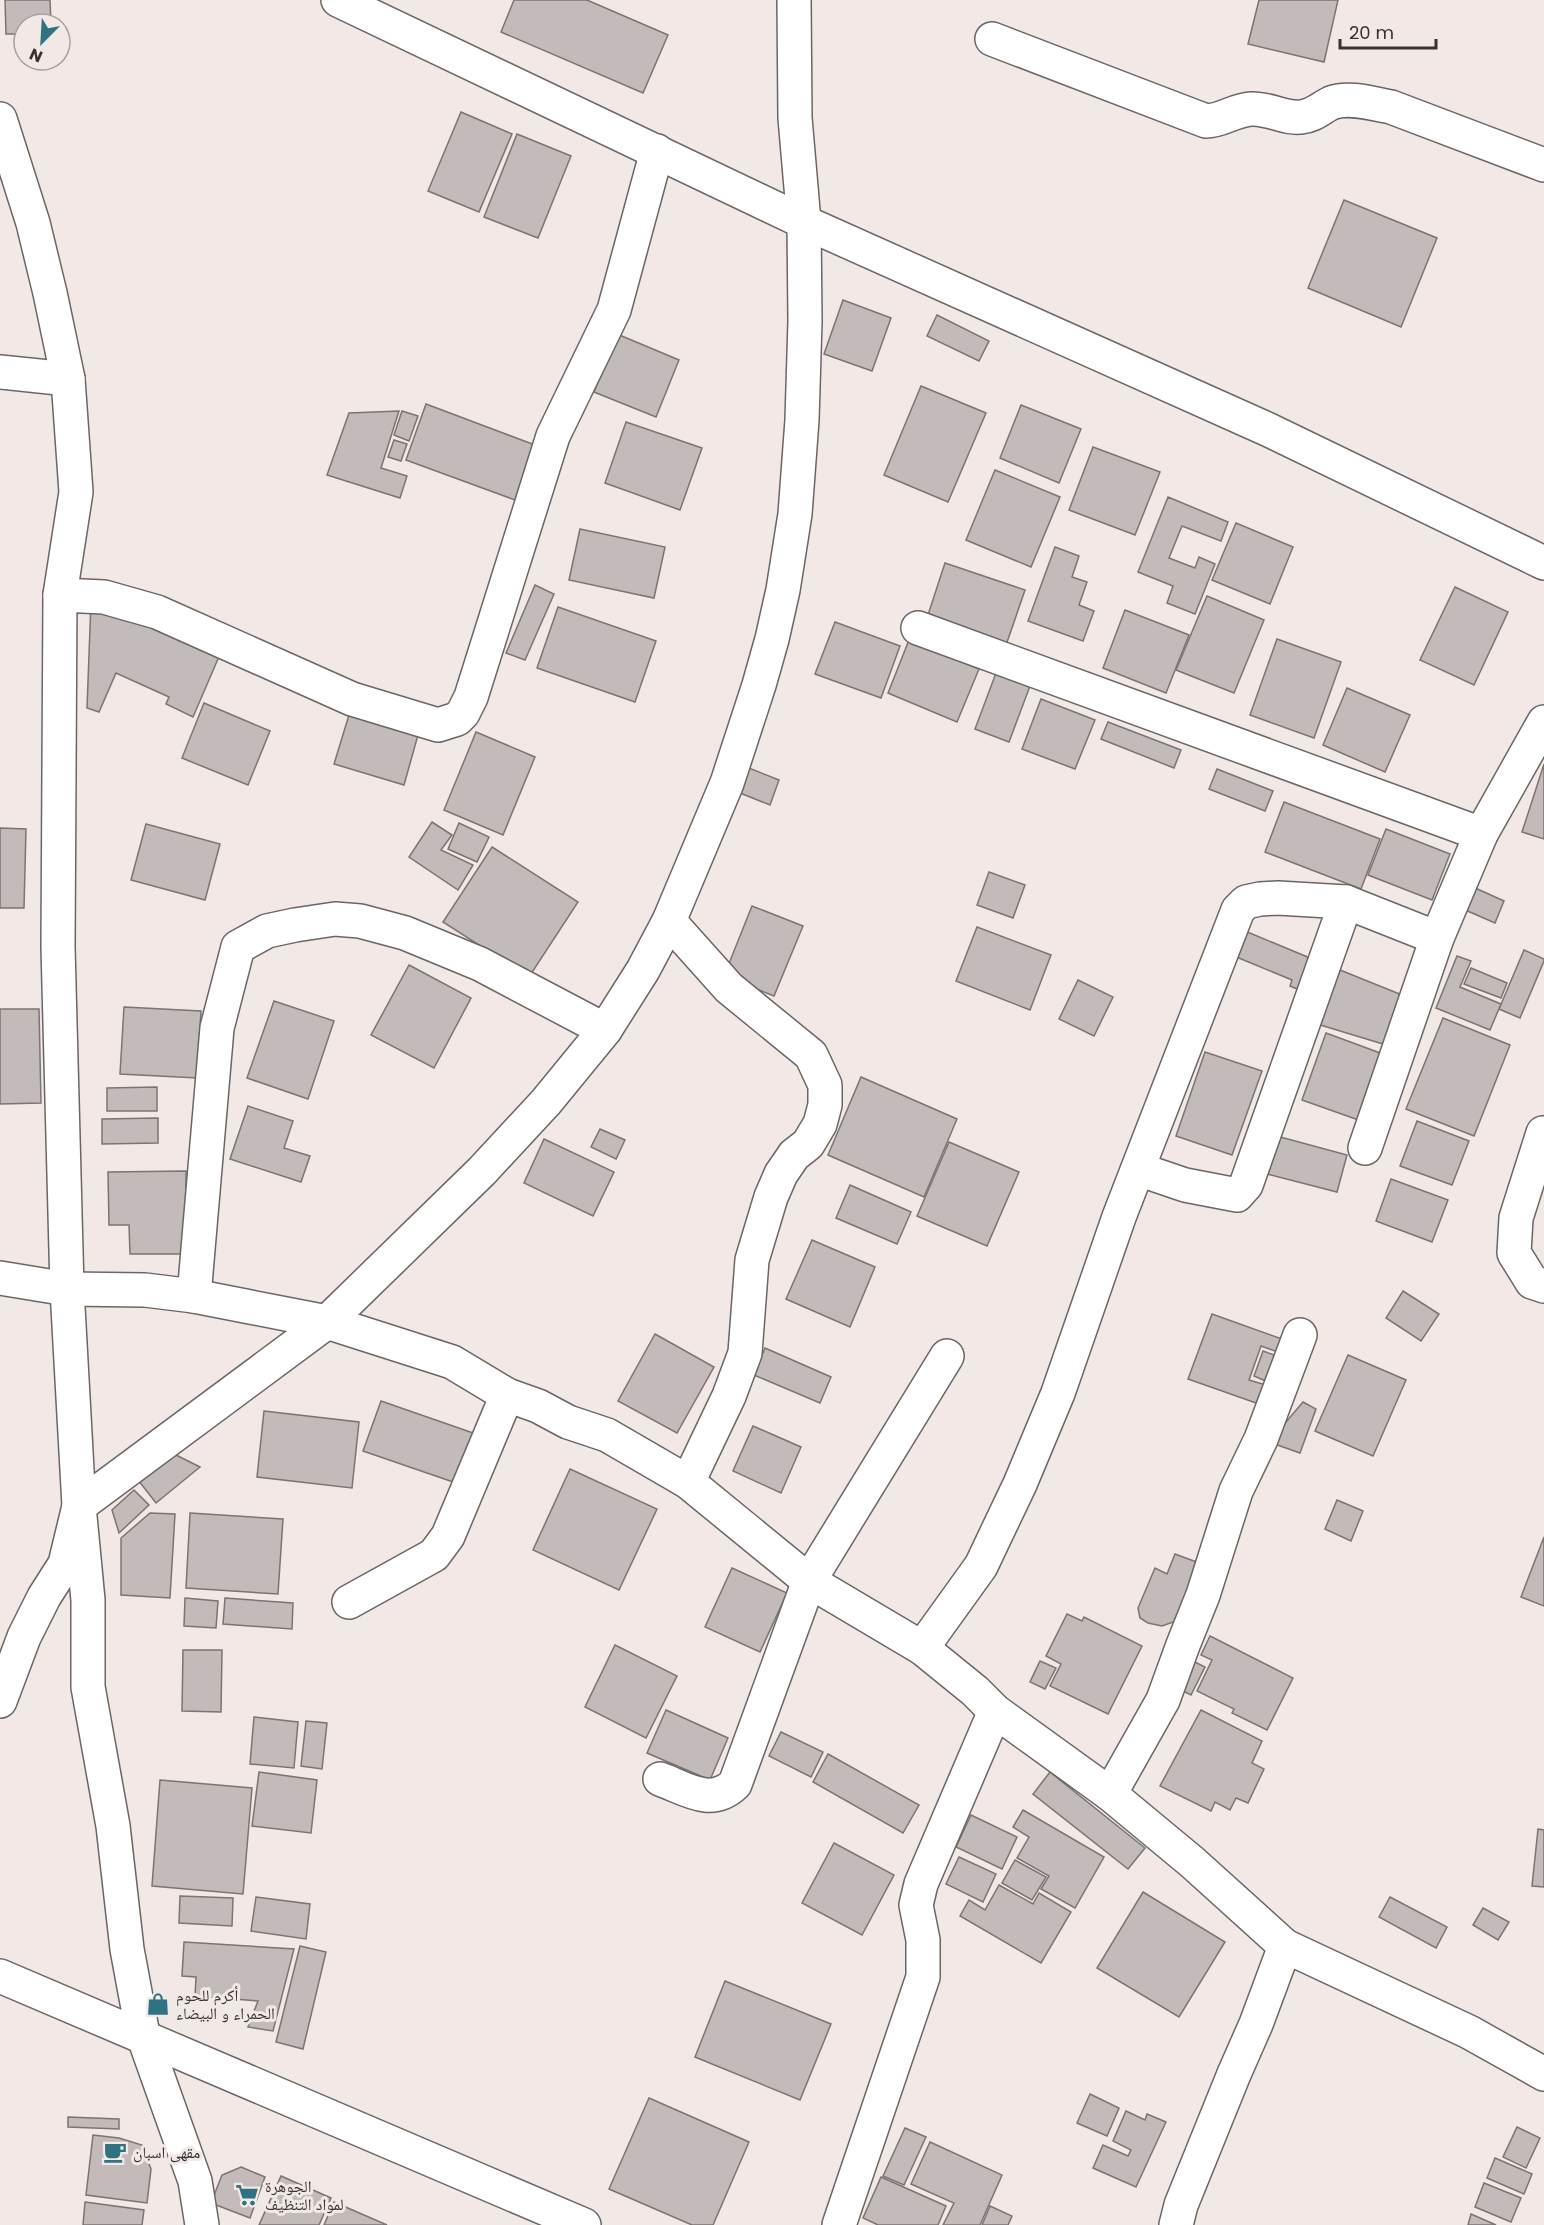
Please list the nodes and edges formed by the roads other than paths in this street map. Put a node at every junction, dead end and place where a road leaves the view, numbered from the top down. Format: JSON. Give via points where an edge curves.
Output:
{"nodes":[{"id":1,"x":338,"y":0,"type":"edge"},
{"id":2,"x":794,"y":0,"type":"edge"},
{"id":3,"x":992,"y":39,"type":"dead end"},
{"id":4,"x":0,"y":119,"type":"edge"},
{"id":5,"x":657,"y":151,"type":"junction"},
{"id":6,"x":1544,"y":165,"type":"edge"},
{"id":7,"x":804,"y":222,"type":"junction"},
{"id":8,"x":0,"y":372,"type":"edge"},
{"id":9,"x":68,"y":379,"type":"junction"},
{"id":10,"x":1544,"y":563,"type":"edge"},
{"id":11,"x":60,"y":595,"type":"junction"},
{"id":12,"x":918,"y":628,"type":"dead end"},
{"id":13,"x":1544,"y":722,"type":"edge"},
{"id":14,"x":1481,"y":834,"type":"junction"},
{"id":15,"x":1346,"y":902,"type":"junction"},
{"id":16,"x":669,"y":921,"type":"junction"},
{"id":17,"x":1437,"y":938,"type":"junction"},
{"id":18,"x":605,"y":1030,"type":"junction"},
{"id":19,"x":1543,"y":1133,"type":"edge"},
{"id":20,"x":1365,"y":1148,"type":"dead end"},
{"id":21,"x":1137,"y":1169,"type":"junction"},
{"id":22,"x":0,"y":1278,"type":"edge"},
{"id":23,"x":1544,"y":1286,"type":"edge"},
{"id":24,"x":67,"y":1289,"type":"junction"},
{"id":25,"x":194,"y":1296,"type":"junction"},
{"id":26,"x":327,"y":1322,"type":"junction"},
{"id":27,"x":1300,"y":1335,"type":"dead end"},
{"id":28,"x":947,"y":1356,"type":"dead end"},
{"id":29,"x":507,"y":1395,"type":"junction"},
{"id":30,"x":688,"y":1482,"type":"junction"},
{"id":31,"x":79,"y":1506,"type":"junction"},
{"id":32,"x":809,"y":1581,"type":"junction"},
{"id":33,"x":349,"y":1602,"type":"dead end"},
{"id":34,"x":922,"y":1648,"type":"junction"},
{"id":35,"x":0,"y":1701,"type":"edge"},
{"id":36,"x":995,"y":1711,"type":"junction"},
{"id":37,"x":660,"y":1779,"type":"dead end"},
{"id":38,"x":1110,"y":1794,"type":"junction"},
{"id":39,"x":1285,"y":1946,"type":"junction"},
{"id":40,"x":0,"y":1976,"type":"edge"},
{"id":41,"x":143,"y":2036,"type":"junction"},
{"id":42,"x":1544,"y":2074,"type":"edge"},
{"id":43,"x":202,"y":2225,"type":"edge"},
{"id":44,"x":584,"y":2225,"type":"edge"},
{"id":45,"x":839,"y":2225,"type":"edge"},
{"id":46,"x":1176,"y":2225,"type":"edge"}],
"edges":[{"from":1,"to":5,"type":"street"},
{"from":2,"to":7,"type":"street","via":[[795,118]]},
{"from":3,"to":6,"type":"street","via":[[1206,121],[1249,109],[1299,118],[1331,103],[1351,101],[1391,107]]},
{"from":4,"to":9,"type":"street","via":[[33,223]]},
{"from":5,"to":7,"type":"street"},
{"from":5,"to":11,"type":"street","via":[[614,310],[553,436],[471,697],[458,719],[438,725],[352,699],[146,609],[104,597]]},
{"from":7,"to":10,"type":"street","via":[[1269,430]]},
{"from":7,"to":16,"type":"street","via":[[806,321],[799,470],[783,590],[770,648],[726,783]]},
{"from":8,"to":9,"type":"street"},
{"from":9,"to":11,"type":"street","via":[[76,492]]},
{"from":11,"to":24,"type":"street","via":[[58,947]]},
{"from":12,"to":14,"type":"street"},
{"from":13,"to":14,"type":"street"},
{"from":14,"to":17,"type":"street"},
{"from":15,"to":17,"type":"street"},
{"from":15,"to":21,"type":"street","via":[[1260,899],[1246,902],[1238,910]]},
{"from":15,"to":21,"type":"street","via":[[1246,1185],[1237,1195],[1185,1185]]},
{"from":16,"to":18,"type":"street"},
{"from":16,"to":30,"type":"street","via":[[729,988],[811,1055],[825,1085],[820,1124],[781,1174],[771,1197],[753,1260],[744,1353],[729,1396]]},
{"from":17,"to":20,"type":"street"},
{"from":18,"to":25,"type":"street","via":[[480,964],[405,933],[360,921],[335,919],[295,925],[267,931],[238,947],[217,1028]]},
{"from":18,"to":26,"type":"street","via":[[482,1171]]},
{"from":19,"to":23,"type":"street","via":[[1516,1218],[1514,1253],[1532,1282]]},
{"from":21,"to":34,"type":"street","via":[[1058,1393],[1011,1504],[981,1566]]},
{"from":22,"to":24,"type":"street"},
{"from":24,"to":25,"type":"street","via":[[145,1290]]},
{"from":24,"to":31,"type":"street"},
{"from":25,"to":26,"type":"street"},
{"from":26,"to":29,"type":"street","via":[[452,1362]]},
{"from":26,"to":31,"type":"street"},
{"from":27,"to":38,"type":"street","via":[[1261,1439],[1236,1491],[1203,1595],[1163,1700]]},
{"from":28,"to":32,"type":"street"},
{"from":29,"to":30,"type":"street","via":[[607,1435]]},
{"from":29,"to":33,"type":"street","via":[[448,1536],[434,1555]]},
{"from":30,"to":32,"type":"street"},
{"from":31,"to":35,"type":"street","via":[[65,1564],[24,1637]]},
{"from":31,"to":41,"type":"street","via":[[88,1600],[88,1688],[114,1826],[127,1949]]},
{"from":32,"to":34,"type":"street"},
{"from":32,"to":37,"type":"street","via":[[735,1784],[726,1792],[707,1796]]},
{"from":34,"to":36,"type":"street"},
{"from":36,"to":38,"type":"street"},
{"from":36,"to":45,"type":"street","via":[[921,1884],[916,1905],[923,1940],[923,1977]]},
{"from":38,"to":39,"type":"street"},
{"from":39,"to":42,"type":"street","via":[[1469,2032]]},
{"from":39,"to":46,"type":"street"},
{"from":40,"to":41,"type":"street"},
{"from":41,"to":43,"type":"street","via":[[195,2181]]},
{"from":41,"to":44,"type":"street"}]}
